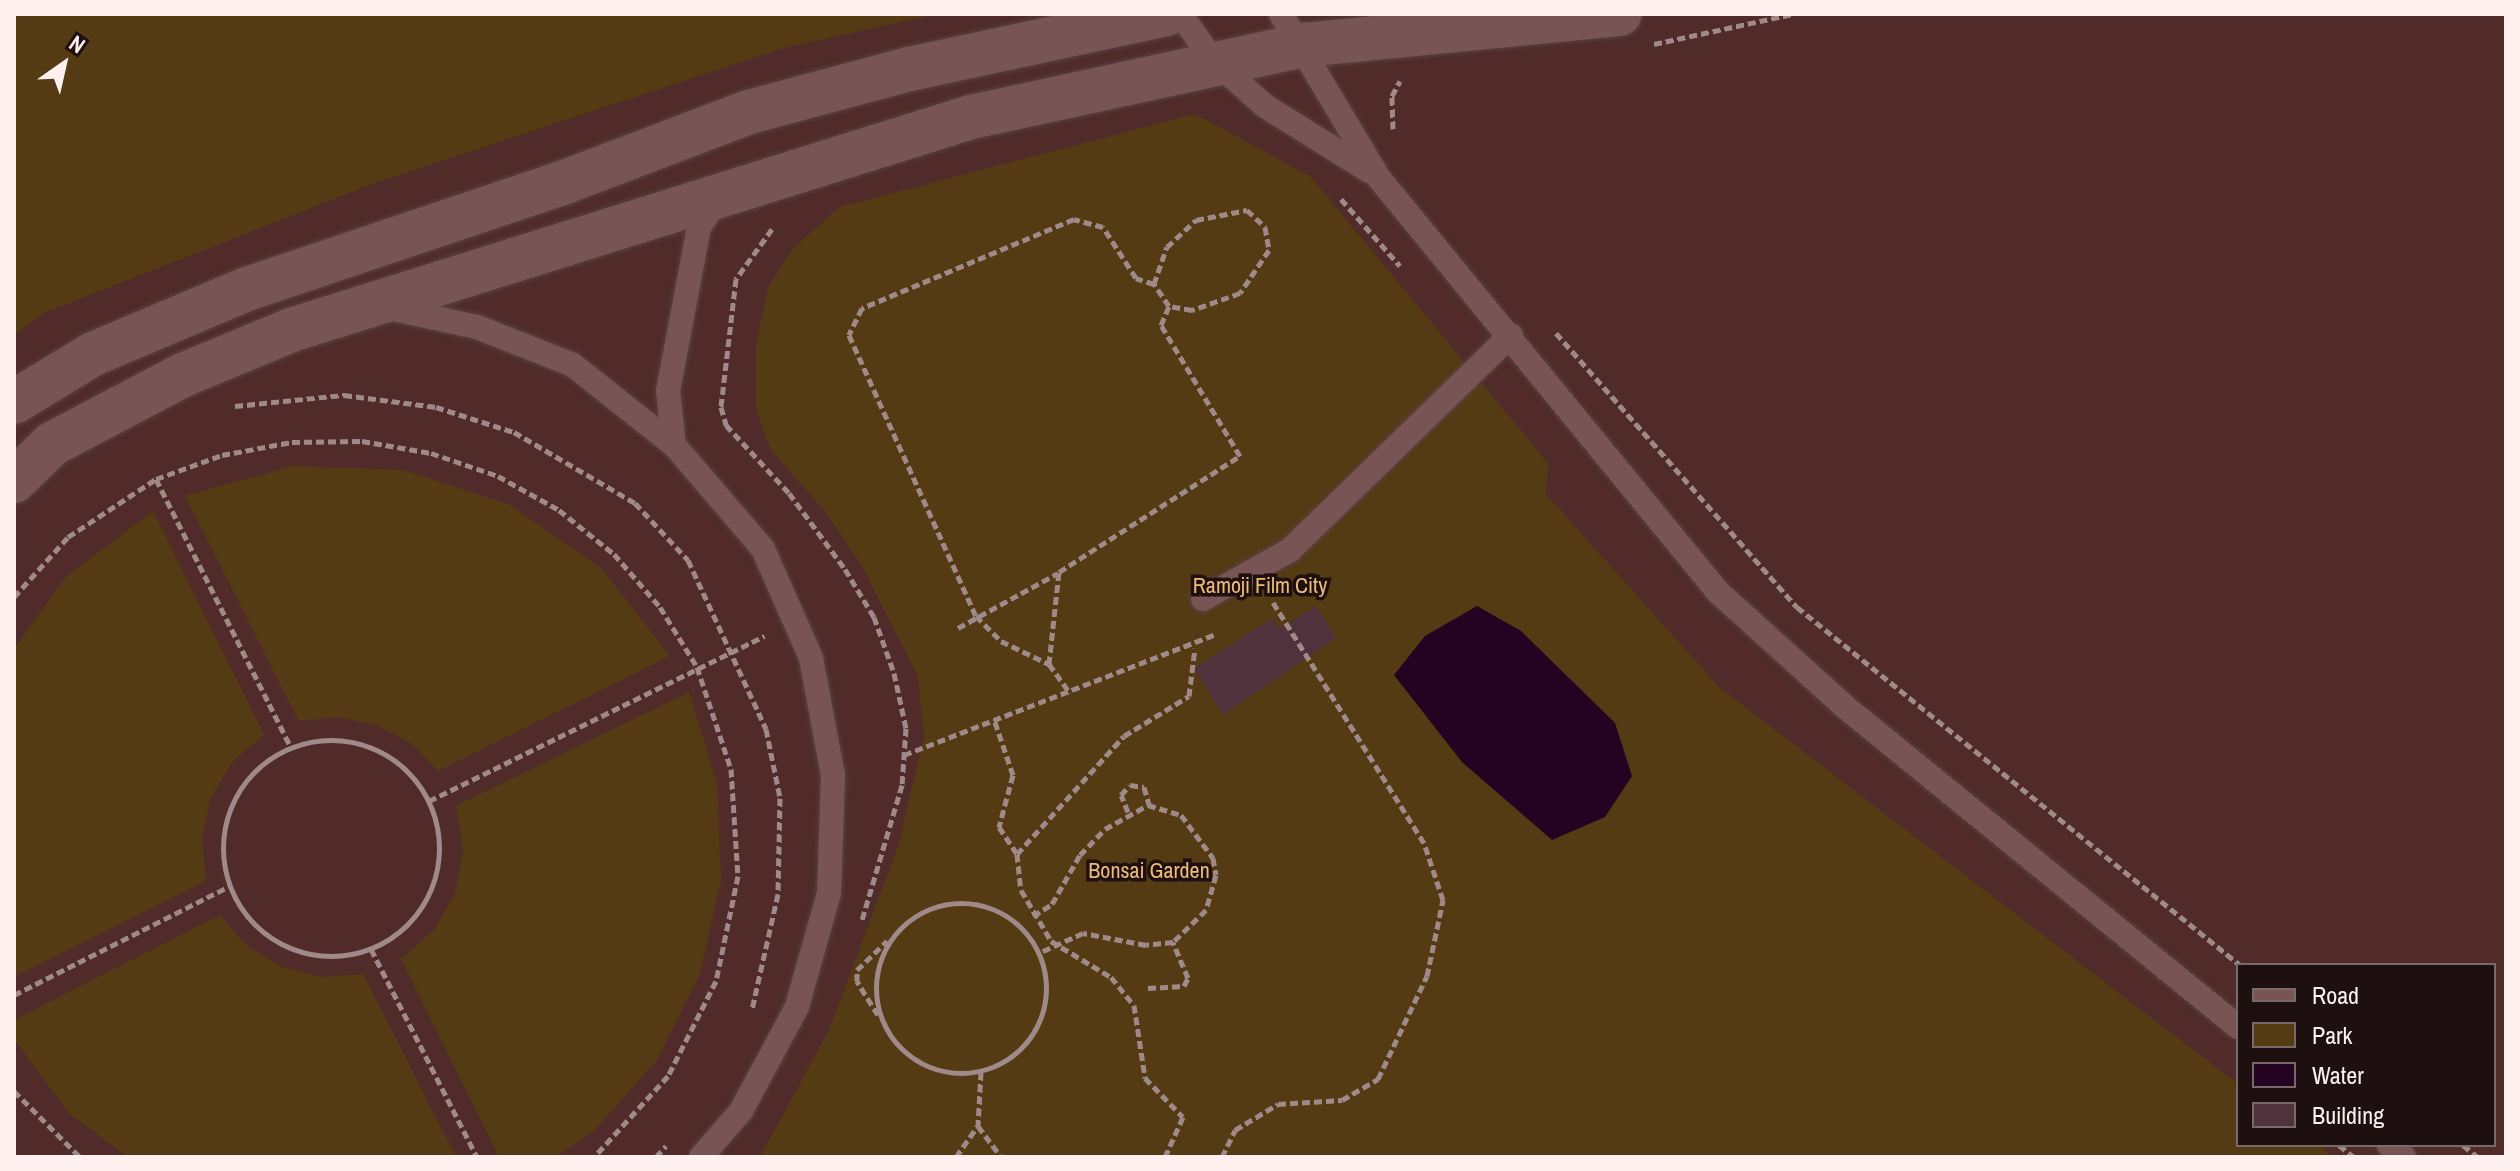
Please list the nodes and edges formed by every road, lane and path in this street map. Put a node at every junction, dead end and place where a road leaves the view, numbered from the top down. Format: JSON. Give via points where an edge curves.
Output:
{"nodes":[{"id":1,"x":1166,"y":14,"type":"edge"},
{"id":2,"x":1180,"y":14,"type":"edge"},
{"id":3,"x":1619,"y":14,"type":"edge"},
{"id":4,"x":1793,"y":14,"type":"edge"},
{"id":5,"x":1292,"y":29,"type":"edge"},
{"id":6,"x":1648,"y":45,"type":"dead end"},
{"id":7,"x":1213,"y":60,"type":"junction"},
{"id":8,"x":1413,"y":74,"type":"dead end"},
{"id":9,"x":1395,"y":138,"type":"dead end"},
{"id":10,"x":1378,"y":177,"type":"junction"},
{"id":11,"x":723,"y":191,"type":"junction"},
{"id":12,"x":1154,"y":284,"type":"junction"},
{"id":13,"x":377,"y":306,"type":"junction"},
{"id":14,"x":1169,"y":306,"type":"junction"},
{"id":15,"x":1550,"y":325,"type":"dead end"},
{"id":16,"x":1511,"y":335,"type":"junction"},
{"id":17,"x":14,"y":402,"type":"edge"},
{"id":18,"x":225,"y":408,"type":"dead end"},
{"id":19,"x":674,"y":445,"type":"junction"},
{"id":20,"x":156,"y":479,"type":"junction"},
{"id":21,"x":14,"y":481,"type":"edge"},
{"id":22,"x":1059,"y":572,"type":"junction"},
{"id":23,"x":14,"y":597,"type":"edge"},
{"id":24,"x":1203,"y":599,"type":"dead end"},
{"id":25,"x":1272,"y":601,"type":"dead end"},
{"id":26,"x":976,"y":616,"type":"junction"},
{"id":27,"x":795,"y":623,"type":"junction"},
{"id":28,"x":958,"y":628,"type":"dead end"},
{"id":29,"x":730,"y":653,"type":"junction"},
{"id":30,"x":1049,"y":664,"type":"junction"},
{"id":31,"x":697,"y":667,"type":"junction"},
{"id":32,"x":1070,"y":693,"type":"junction"},
{"id":33,"x":995,"y":722,"type":"junction"},
{"id":34,"x":291,"y":747,"type":"junction"},
{"id":35,"x":904,"y":755,"type":"dead end"},
{"id":36,"x":429,"y":801,"type":"junction"},
{"id":37,"x":1148,"y":805,"type":"junction"},
{"id":38,"x":1128,"y":812,"type":"junction"},
{"id":39,"x":1017,"y":854,"type":"junction"},
{"id":40,"x":230,"y":886,"type":"junction"},
{"id":41,"x":1033,"y":916,"type":"junction"},
{"id":42,"x":891,"y":937,"type":"junction"},
{"id":43,"x":1173,"y":942,"type":"junction"},
{"id":44,"x":1058,"y":946,"type":"junction"},
{"id":45,"x":371,"y":949,"type":"junction"},
{"id":46,"x":1039,"y":953,"type":"junction"},
{"id":47,"x":2238,"y":963,"type":"edge"},
{"id":48,"x":1148,"y":988,"type":"dead end"},
{"id":49,"x":14,"y":995,"type":"edge"},
{"id":50,"x":746,"y":1022,"type":"dead end"},
{"id":51,"x":882,"y":1022,"type":"junction"},
{"id":52,"x":2236,"y":1025,"type":"edge"},
{"id":53,"x":981,"y":1072,"type":"junction"},
{"id":54,"x":14,"y":1091,"type":"edge"},
{"id":55,"x":978,"y":1126,"type":"junction"},
{"id":56,"x":672,"y":1140,"type":"dead end"},
{"id":57,"x":80,"y":1157,"type":"edge"},
{"id":58,"x":477,"y":1157,"type":"edge"},
{"id":59,"x":594,"y":1157,"type":"edge"},
{"id":60,"x":656,"y":1157,"type":"edge"},
{"id":61,"x":701,"y":1157,"type":"edge"},
{"id":62,"x":956,"y":1157,"type":"edge"},
{"id":63,"x":1001,"y":1157,"type":"edge"},
{"id":64,"x":1165,"y":1157,"type":"edge"},
{"id":65,"x":1222,"y":1157,"type":"edge"}],
"edges":[{"from":1,"to":17,"type":"street","via":[[910,69],[749,112],[562,183],[247,289],[93,354]]},
{"from":2,"to":7,"type":"lane"},
{"from":3,"to":5,"type":"street"},
{"from":4,"to":6,"type":"path"},
{"from":5,"to":7,"type":"street"},
{"from":5,"to":10,"type":"lane"},
{"from":7,"to":10,"type":"lane","via":[[1265,106],[1330,141]]},
{"from":7,"to":11,"type":"street","via":[[971,117]]},
{"from":8,"to":9,"type":"path","via":[[1400,80],[1392,96]]},
{"from":10,"to":16,"type":"lane"},
{"from":11,"to":13,"type":"street"},
{"from":11,"to":19,"type":"lane","via":[[699,227],[668,391]]},
{"from":12,"to":14,"type":"path"},
{"from":12,"to":14,"type":"path","via":[[1167,247],[1196,220],[1247,210],[1265,227],[1269,250],[1240,293],[1192,310]]},
{"from":12,"to":26,"type":"path","via":[[1136,278],[1103,227],[1074,219],[862,308],[852,321],[852,350]]},
{"from":13,"to":19,"type":"lane","via":[[477,327],[573,365]]},
{"from":13,"to":21,"type":"street","via":[[291,330],[183,375],[52,444]]},
{"from":14,"to":22,"type":"path","via":[[1161,325],[1240,456]]},
{"from":15,"to":47,"type":"path","via":[[1797,607]]},
{"from":16,"to":24,"type":"lane","via":[[1290,550]]},
{"from":16,"to":52,"type":"lane","via":[[1718,592],[1856,716]]},
{"from":18,"to":29,"type":"path","via":[[344,395],[436,407],[514,432],[635,503],[688,560]]},
{"from":19,"to":27,"type":"lane","via":[[763,549]]},
{"from":20,"to":23,"type":"path","via":[[68,537]]},
{"from":20,"to":31,"type":"path","via":[[222,455],[292,442],[362,441],[471,467],[559,510],[614,554],[660,607]]},
{"from":20,"to":34,"type":"path"},
{"from":22,"to":26,"type":"path"},
{"from":22,"to":30,"type":"path"},
{"from":25,"to":65,"type":"path","via":[[1424,843],[1443,900],[1427,976],[1378,1079],[1342,1100],[1278,1104],[1235,1130]]},
{"from":26,"to":28,"type":"path"},
{"from":26,"to":30,"type":"path","via":[[1001,641]]},
{"from":27,"to":29,"type":"path"},
{"from":27,"to":61,"type":"lane","via":[[811,658],[833,775],[829,893],[797,1007],[741,1111]]},
{"from":29,"to":31,"type":"path"},
{"from":29,"to":50,"type":"path","via":[[766,729],[780,798],[778,894]]},
{"from":30,"to":32,"type":"path"},
{"from":31,"to":36,"type":"path"},
{"from":31,"to":59,"type":"path","via":[[731,769],[738,876],[729,921],[716,981],[668,1076]]},
{"from":32,"to":33,"type":"path"},
{"from":32,"to":39,"type":"path","via":[[1195,647],[1189,696],[1124,736]]},
{"from":33,"to":35,"type":"path"},
{"from":33,"to":39,"type":"path","via":[[1013,775],[999,827]]},
{"from":34,"to":36,"type":"path","via":[[322,740],[385,754],[411,775]]},
{"from":34,"to":40,"type":"path","via":[[261,764],[239,789],[224,843]]},
{"from":36,"to":45,"type":"path","via":[[439,836],[437,871],[424,904],[402,931]]},
{"from":37,"to":38,"type":"path","via":[[1142,812]]},
{"from":37,"to":38,"type":"path","via":[[1144,787],[1130,785],[1121,795]]},
{"from":37,"to":43,"type":"path","via":[[1181,815],[1213,858],[1206,910]]},
{"from":38,"to":41,"type":"path","via":[[1080,855],[1052,904]]},
{"from":39,"to":41,"type":"path","via":[[1021,890]]},
{"from":40,"to":45,"type":"path","via":[[256,924],[304,953],[338,956]]},
{"from":40,"to":49,"type":"path"},
{"from":41,"to":44,"type":"path"},
{"from":42,"to":46,"type":"path","via":[[913,917],[940,905],[969,903],[998,911],[1022,928]]},
{"from":42,"to":51,"type":"path","via":[[878,964],[875,993]]},
{"from":42,"to":51,"type":"path","via":[[857,970],[857,981]]},
{"from":43,"to":44,"type":"path","via":[[1146,945],[1083,933]]},
{"from":43,"to":48,"type":"path","via":[[1188,978],[1184,986]]},
{"from":44,"to":46,"type":"path"},
{"from":44,"to":64,"type":"path","via":[[1125,989],[1134,1005],[1145,1078],[1183,1117]]},
{"from":45,"to":58,"type":"path"},
{"from":46,"to":53,"type":"path","via":[[1046,1002],[1038,1026],[1024,1047]]},
{"from":51,"to":53,"type":"path","via":[[898,1047],[922,1065]]},
{"from":53,"to":55,"type":"path"},
{"from":54,"to":57,"type":"path"},
{"from":55,"to":62,"type":"path"},
{"from":55,"to":63,"type":"path"},
{"from":56,"to":60,"type":"path"}]}
